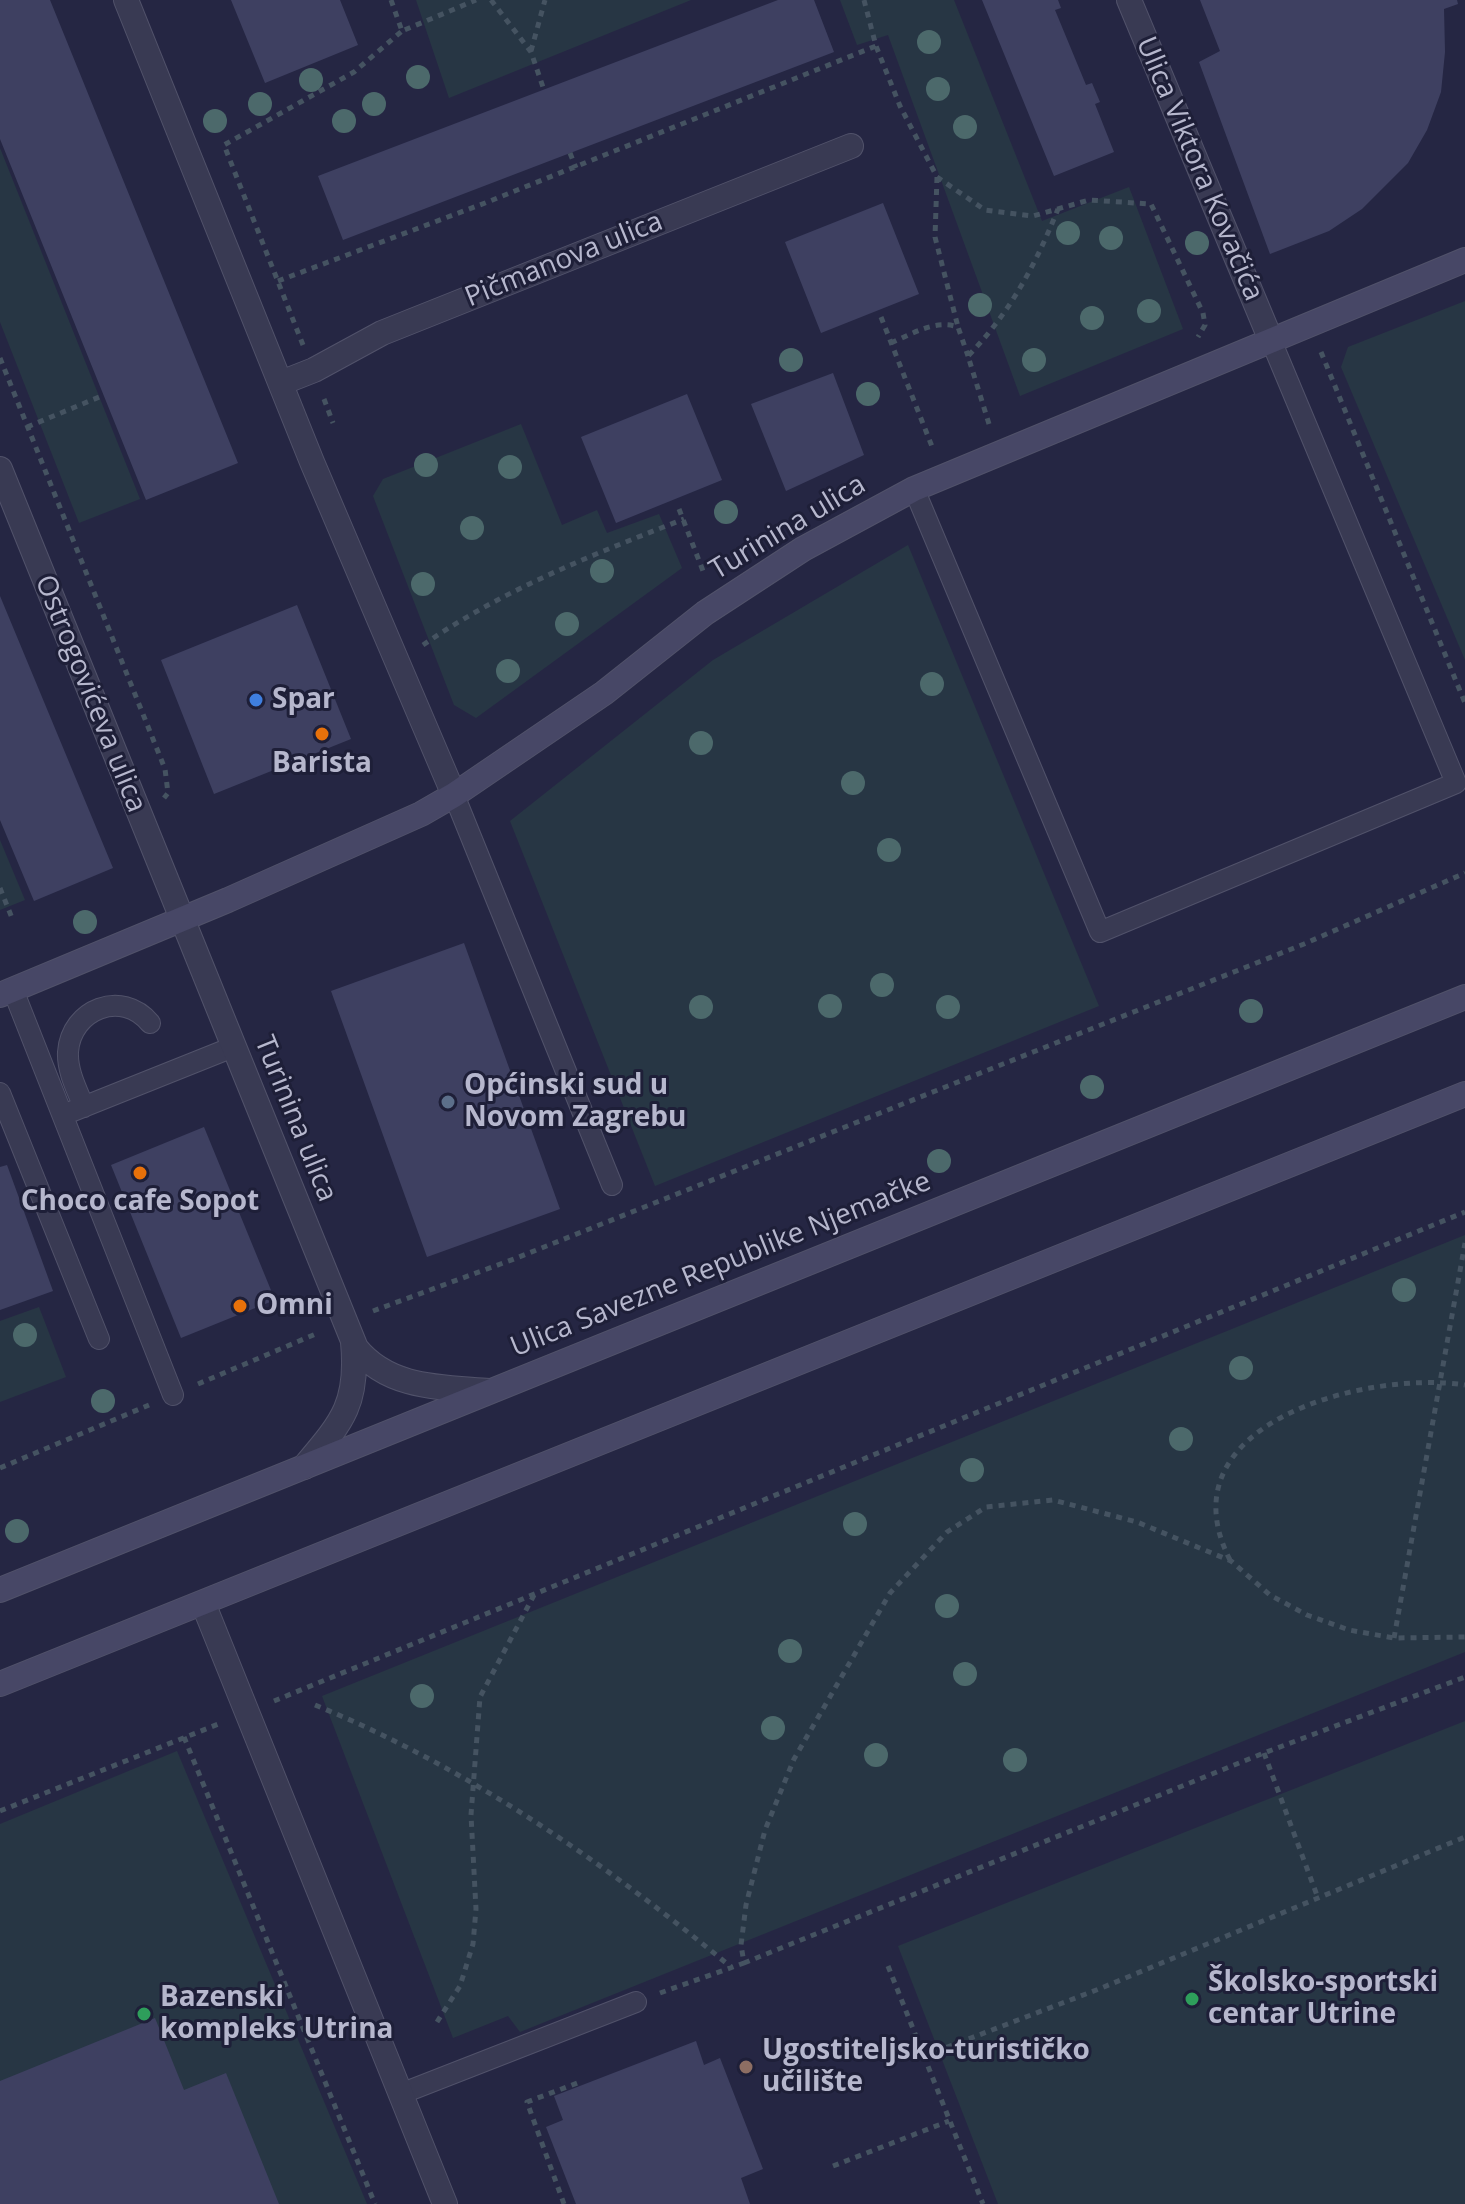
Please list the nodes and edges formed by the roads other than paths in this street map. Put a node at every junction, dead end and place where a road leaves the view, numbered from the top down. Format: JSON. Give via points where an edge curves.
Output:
{"nodes":[{"id":1,"x":126,"y":0,"type":"edge"},
{"id":2,"x":1129,"y":0,"type":"edge"},
{"id":3,"x":851,"y":146,"type":"dead end"},
{"id":4,"x":1465,"y":260,"type":"edge"},
{"id":5,"x":1270,"y":338,"type":"junction"},
{"id":6,"x":281,"y":383,"type":"junction"},
{"id":7,"x":0,"y":469,"type":"edge"},
{"id":8,"x":914,"y":489,"type":"junction"},
{"id":9,"x":454,"y":795,"type":"junction"},
{"id":10,"x":180,"y":919,"type":"junction"},
{"id":11,"x":7,"y":992,"type":"edge"},
{"id":12,"x":1465,"y":997,"type":"edge"},
{"id":13,"x":150,"y":1023,"type":"dead end"},
{"id":14,"x":233,"y":1047,"type":"junction"},
{"id":15,"x":0,"y":1093,"type":"edge"},
{"id":16,"x":1465,"y":1094,"type":"edge"},
{"id":17,"x":84,"y":1107,"type":"junction"},
{"id":18,"x":63,"y":1115,"type":"junction"},
{"id":19,"x":612,"y":1185,"type":"dead end"},
{"id":20,"x":99,"y":1339,"type":"dead end"},
{"id":21,"x":353,"y":1342,"type":"junction"},
{"id":22,"x":489,"y":1391,"type":"junction"},
{"id":23,"x":173,"y":1395,"type":"dead end"},
{"id":24,"x":304,"y":1467,"type":"junction"},
{"id":25,"x":0,"y":1590,"type":"edge"},
{"id":26,"x":203,"y":1603,"type":"junction"},
{"id":27,"x":0,"y":1684,"type":"edge"},
{"id":28,"x":636,"y":2002,"type":"road end"},
{"id":29,"x":403,"y":2093,"type":"junction"},
{"id":30,"x":445,"y":2204,"type":"edge"}],
"edges":[{"from":1,"to":6,"type":"street"},
{"from":2,"to":5,"type":"street","name":"Ulica Viktora Kovačića"},
{"from":3,"to":6,"type":"street","name":"Pičmanova ulica","via":[[382,333]]},
{"from":4,"to":5,"type":"main road","name":"Turinina ulica"},
{"from":5,"to":8,"type":"main road","name":"Turinina ulica"},
{"from":5,"to":8,"type":"lane","via":[[1456,783],[1100,932]]},
{"from":6,"to":9,"type":"street"},
{"from":7,"to":10,"type":"street","name":"Ostrogovićeva ulica"},
{"from":8,"to":9,"type":"main road","name":"Turinina ulica","via":[[803,549],[705,613],[604,693]]},
{"from":9,"to":10,"type":"main road","name":"Turinina ulica"},
{"from":9,"to":19,"type":"lane"},
{"from":10,"to":11,"type":"main road","name":"Turinina ulica"},
{"from":10,"to":14,"type":"street","name":"Turinina ulica"},
{"from":11,"to":18,"type":"lane"},
{"from":12,"to":22,"type":"main road","name":"Ulica Savezne Republike Njemačke"},
{"from":13,"to":17,"type":"lane","via":[[142,1013],[119,1004],[96,1009],[85,1018],[68,1050],[68,1065]]},
{"from":14,"to":17,"type":"lane"},
{"from":14,"to":21,"type":"street","name":"Turinina ulica"},
{"from":15,"to":20,"type":"lane"},
{"from":16,"to":26,"type":"main road"},
{"from":17,"to":18,"type":"lane"},
{"from":18,"to":23,"type":"lane"},
{"from":21,"to":22,"type":"street","name":"Turinina ulica","via":[[374,1367],[403,1381]]},
{"from":21,"to":24,"type":"street","name":"Turinina ulica","via":[[352,1403]]},
{"from":22,"to":24,"type":"main road","name":"Ulica Savezne Republike Njemačke"},
{"from":24,"to":25,"type":"main road","name":"Ulica Savezne Republike Njemačke"},
{"from":26,"to":27,"type":"main road"},
{"from":26,"to":29,"type":"street"},
{"from":28,"to":29,"type":"lane"},
{"from":29,"to":30,"type":"street"}]}
